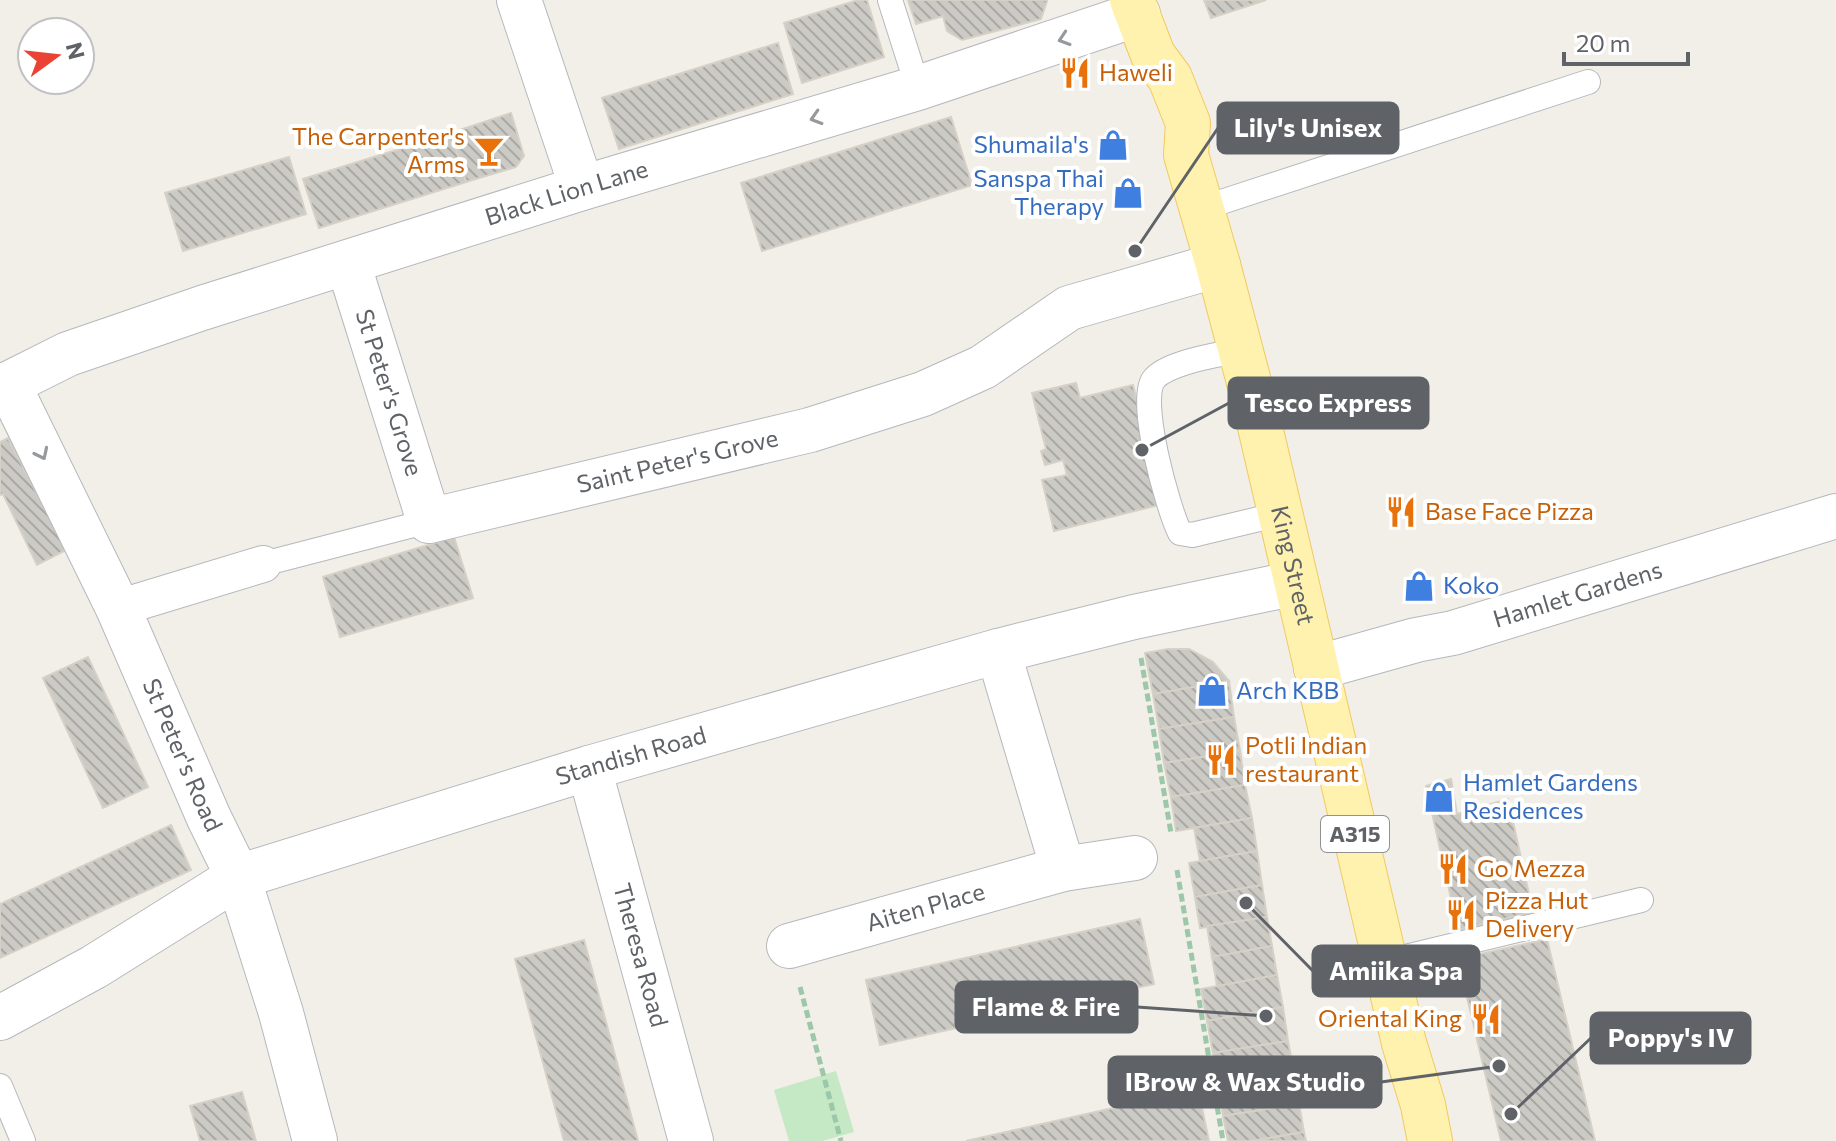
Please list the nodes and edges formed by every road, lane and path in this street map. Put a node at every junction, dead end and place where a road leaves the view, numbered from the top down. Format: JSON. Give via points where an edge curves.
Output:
{"nodes":[{"id":1,"x":519,"y":0,"type":"edge"},
{"id":2,"x":890,"y":0,"type":"edge"},
{"id":3,"x":1135,"y":7,"type":"edge"},
{"id":4,"x":1588,"y":82,"type":"dead end"},
{"id":5,"x":918,"y":88,"type":"junction"},
{"id":6,"x":582,"y":188,"type":"junction"},
{"id":7,"x":1203,"y":208,"type":"junction"},
{"id":8,"x":348,"y":263,"type":"junction"},
{"id":9,"x":1218,"y":265,"type":"junction"},
{"id":10,"x":1240,"y":350,"type":"junction"},
{"id":11,"x":4,"y":386,"type":"edge"},
{"id":12,"x":1280,"y":514,"type":"junction"},
{"id":13,"x":1836,"y":516,"type":"edge"},
{"id":14,"x":429,"y":521,"type":"junction"},
{"id":15,"x":263,"y":564,"type":"joint"},
{"id":16,"x":1296,"y":583,"type":"junction"},
{"id":17,"x":118,"y":608,"type":"junction"},
{"id":18,"x":1134,"y":617,"type":"junction"},
{"id":19,"x":998,"y":651,"type":"junction"},
{"id":20,"x":1316,"y":668,"type":"junction"},
{"id":21,"x":589,"y":768,"type":"junction"},
{"id":22,"x":1161,"y":853,"type":"junction"},
{"id":23,"x":1063,"y":869,"type":"junction"},
{"id":24,"x":238,"y":877,"type":"junction"},
{"id":25,"x":1641,"y":900,"type":"dead end"},
{"id":26,"x":789,"y":946,"type":"joint"},
{"id":27,"x":1385,"y":962,"type":"junction"},
{"id":28,"x":0,"y":1018,"type":"edge"},
{"id":29,"x":0,"y":1086,"type":"edge"},
{"id":30,"x":23,"y":1141,"type":"edge"},
{"id":31,"x":315,"y":1141,"type":"edge"},
{"id":32,"x":691,"y":1141,"type":"edge"},
{"id":33,"x":841,"y":1141,"type":"edge"},
{"id":34,"x":1223,"y":1141,"type":"edge"},
{"id":35,"x":1430,"y":1141,"type":"edge"}],
"edges":[{"from":1,"to":6,"type":"street"},
{"from":2,"to":5,"type":"lane"},
{"from":3,"to":5,"type":"street","name":"Black Lion Lane","one_way":true},
{"from":3,"to":7,"type":"main road","name":"King Street","number":"A315","via":[[1188,123],[1186,155]]},
{"from":4,"to":7,"type":"lane"},
{"from":5,"to":6,"type":"street","name":"Black Lion Lane","one_way":true},
{"from":6,"to":8,"type":"street","name":"Black Lion Lane"},
{"from":7,"to":9,"type":"main road","name":"King Street","number":"A315"},
{"from":8,"to":11,"type":"street","name":"Black Lion Lane","via":[[68,354]]},
{"from":8,"to":14,"type":"street","name":"St Peter's Grove"},
{"from":9,"to":10,"type":"main road","name":"King Street","number":"A315"},
{"from":9,"to":14,"type":"street","name":"Saint Peter's Grove","via":[[1069,308],[983,367],[923,394],[810,430]]},
{"from":10,"to":12,"type":"main road","name":"King Street","number":"A315"},
{"from":10,"to":12,"type":"lane","via":[[1165,370],[1154,378],[1147,402],[1152,435],[1180,533],[1192,535]]},
{"from":11,"to":17,"type":"street","name":"St Peter's Road","one_way":true},
{"from":12,"to":16,"type":"main road","name":"King Street","number":"A315"},
{"from":13,"to":20,"type":"street","name":"Hamlet Gardens","via":[[1453,633]]},
{"from":14,"to":15,"type":"lane","name":"Saint Peter's Grove"},
{"from":15,"to":17,"type":"street","name":"Saint Peter's Grove"},
{"from":16,"to":18,"type":"street","name":"Standish Road"},
{"from":16,"to":20,"type":"main road","name":"King Street","number":"A315"},
{"from":17,"to":24,"type":"street","name":"St Peter's Road"},
{"from":18,"to":19,"type":"street","name":"Standish Road"},
{"from":18,"to":22,"type":"path"},
{"from":19,"to":21,"type":"street","name":"Standish Road"},
{"from":19,"to":23,"type":"street"},
{"from":20,"to":27,"type":"main road","name":"King Street","number":"A315"},
{"from":21,"to":24,"type":"street","name":"Standish Road"},
{"from":21,"to":32,"type":"street","name":"Theresa Road"},
{"from":22,"to":23,"type":"street","name":"Aiten Place"},
{"from":22,"to":34,"type":"path"},
{"from":23,"to":26,"type":"street","name":"Aiten Place"},
{"from":24,"to":28,"type":"street","name":"Standish Road","via":[[94,967]]},
{"from":24,"to":31,"type":"street","name":"St Peter's Road"},
{"from":25,"to":27,"type":"lane"},
{"from":26,"to":33,"type":"path"},
{"from":27,"to":35,"type":"main road","name":"King Street","number":"A315"},
{"from":29,"to":30,"type":"lane"}]}
